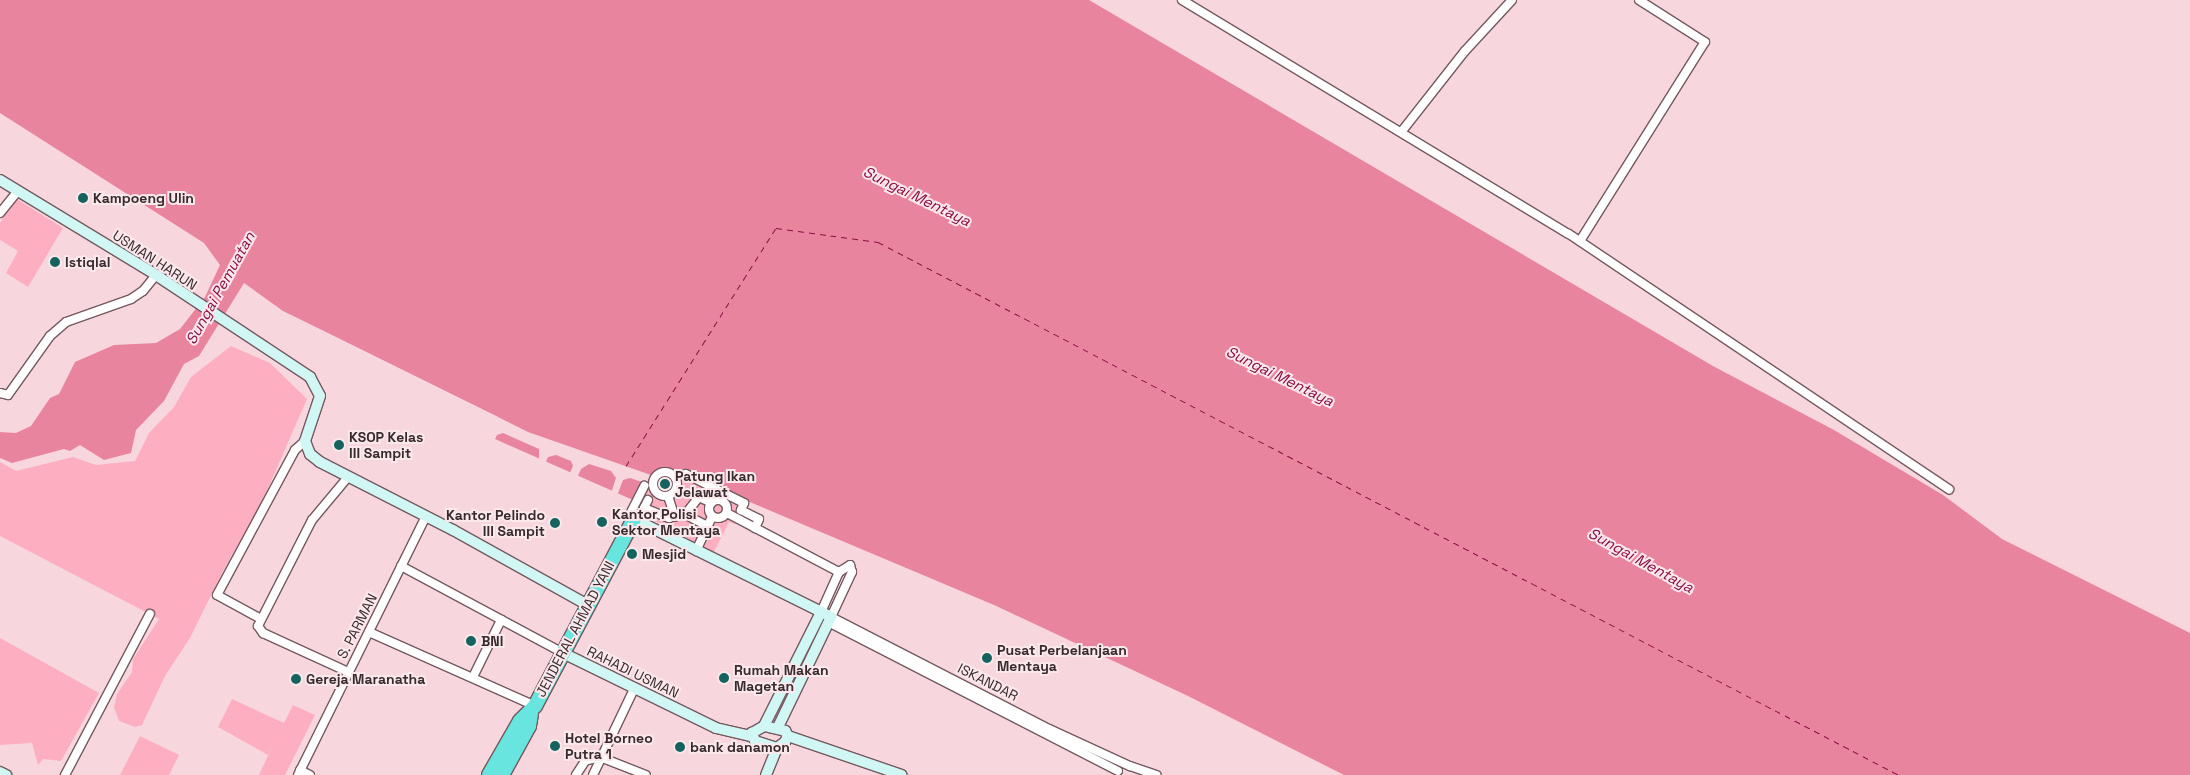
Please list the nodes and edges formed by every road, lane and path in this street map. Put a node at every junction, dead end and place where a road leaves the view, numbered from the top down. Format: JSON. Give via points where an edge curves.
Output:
{"nodes":[{"id":1,"x":1182,"y":0,"type":"edge"},
{"id":2,"x":1512,"y":0,"type":"edge"},
{"id":3,"x":1639,"y":0,"type":"edge"},
{"id":4,"x":1402,"y":131,"type":"junction"},
{"id":5,"x":0,"y":180,"type":"edge"},
{"id":6,"x":18,"y":191,"type":"junction"},
{"id":7,"x":0,"y":213,"type":"edge"},
{"id":8,"x":1580,"y":241,"type":"junction"},
{"id":9,"x":156,"y":275,"type":"junction"},
{"id":10,"x":0,"y":393,"type":"edge"},
{"id":11,"x":305,"y":441,"type":"junction"},
{"id":12,"x":686,"y":474,"type":"dead end"},
{"id":13,"x":348,"y":477,"type":"junction"},
{"id":14,"x":644,"y":486,"type":"dead end"},
{"id":15,"x":1949,"y":489,"type":"dead end"},
{"id":16,"x":668,"y":496,"type":"dead end"},
{"id":17,"x":648,"y":500,"type":"dead end"},
{"id":18,"x":712,"y":503,"type":"junction"},
{"id":19,"x":727,"y":513,"type":"junction"},
{"id":20,"x":684,"y":514,"type":"junction"},
{"id":21,"x":426,"y":516,"type":"junction"},
{"id":22,"x":712,"y":516,"type":"junction"},
{"id":23,"x":675,"y":517,"type":"junction"},
{"id":24,"x":631,"y":518,"type":"junction"},
{"id":25,"x":708,"y":526,"type":"junction"},
{"id":26,"x":755,"y":528,"type":"junction"},
{"id":27,"x":696,"y":551,"type":"junction"},
{"id":28,"x":401,"y":566,"type":"junction"},
{"id":29,"x":840,"y":572,"type":"junction"},
{"id":30,"x":588,"y":605,"type":"junction"},
{"id":31,"x":150,"y":614,"type":"dead end"},
{"id":32,"x":820,"y":614,"type":"junction"},
{"id":33,"x":261,"y":619,"type":"junction"},
{"id":34,"x":830,"y":619,"type":"junction"},
{"id":35,"x":501,"y":620,"type":"junction"},
{"id":36,"x":369,"y":632,"type":"junction"},
{"id":37,"x":563,"y":653,"type":"junction"},
{"id":38,"x":348,"y":672,"type":"junction"},
{"id":39,"x":473,"y":677,"type":"junction"},
{"id":40,"x":634,"y":689,"type":"junction"},
{"id":41,"x":533,"y":709,"type":"junction"},
{"id":42,"x":764,"y":726,"type":"junction"},
{"id":43,"x":778,"y":727,"type":"junction"},
{"id":44,"x":751,"y":736,"type":"junction"},
{"id":45,"x":788,"y":736,"type":"junction"},
{"id":46,"x":777,"y":748,"type":"junction"},
{"id":47,"x":600,"y":757,"type":"junction"},
{"id":48,"x":1130,"y":766,"type":"junction"},
{"id":49,"x":0,"y":772,"type":"edge"},
{"id":50,"x":299,"y":773,"type":"edge"},
{"id":51,"x":1117,"y":773,"type":"edge"},
{"id":52,"x":6,"y":775,"type":"edge"},
{"id":53,"x":65,"y":775,"type":"edge"},
{"id":54,"x":310,"y":775,"type":"edge"},
{"id":55,"x":489,"y":775,"type":"edge"},
{"id":56,"x":502,"y":775,"type":"edge"},
{"id":57,"x":576,"y":775,"type":"edge"},
{"id":58,"x":593,"y":775,"type":"edge"},
{"id":59,"x":646,"y":775,"type":"edge"},
{"id":60,"x":766,"y":775,"type":"edge"},
{"id":61,"x":902,"y":775,"type":"edge"},
{"id":62,"x":1156,"y":775,"type":"edge"}],
"edges":[{"from":1,"to":4,"type":"street"},
{"from":2,"to":4,"type":"street","via":[[1464,51]]},
{"from":3,"to":8,"type":"street","via":[[1705,42]]},
{"from":4,"to":8,"type":"street"},
{"from":5,"to":6,"type":"street","name":"USMAN HARUN"},
{"from":6,"to":7,"type":"street"},
{"from":6,"to":9,"type":"street","name":"USMAN HARUN"},
{"from":8,"to":15,"type":"street"},
{"from":9,"to":10,"type":"street","via":[[136,296],[66,322],[50,336],[8,395]]},
{"from":9,"to":11,"type":"street","name":"USMAN HARUN","via":[[310,377],[318,387],[318,405]]},
{"from":11,"to":13,"type":"street","via":[[310,454]]},
{"from":11,"to":33,"type":"street","via":[[295,450],[217,595]]},
{"from":12,"to":26,"type":"street","via":[[744,503],[741,510],[759,519]]},
{"from":13,"to":21,"type":"street"},
{"from":13,"to":33,"type":"street","via":[[312,520]]},
{"from":14,"to":24,"type":"street"},
{"from":16,"to":23,"type":"street"},
{"from":17,"to":23,"type":"street","via":[[644,508],[659,516]]},
{"from":18,"to":19,"type":"street","via":[[723,501]]},
{"from":18,"to":20,"type":"street","via":[[699,497]]},
{"from":18,"to":22,"type":"street","via":[[709,511]]},
{"from":19,"to":22,"type":"street","via":[[722,518]]},
{"from":19,"to":26,"type":"street"},
{"from":20,"to":23,"type":"street"},
{"from":20,"to":25,"type":"street"},
{"from":21,"to":28,"type":"street","name":"S. PARMAN"},
{"from":21,"to":30,"type":"street"},
{"from":22,"to":25,"type":"street"},
{"from":24,"to":27,"type":"street","name":"ISKANDAR"},
{"from":24,"to":30,"type":"highway","name":"JENDERAL AHMAD YANI"},
{"from":25,"to":27,"type":"street"},
{"from":26,"to":29,"type":"street"},
{"from":27,"to":32,"type":"street","name":"ISKANDAR"},
{"from":28,"to":35,"type":"street","name":"RAHADI USMAN"},
{"from":28,"to":36,"type":"street","name":"S. PARMAN"},
{"from":29,"to":32,"type":"street"},
{"from":29,"to":34,"type":"street","via":[[850,565],[852,572]]},
{"from":30,"to":37,"type":"highway","name":"JENDERAL AHMAD YANI"},
{"from":31,"to":53,"type":"street"},
{"from":32,"to":34,"type":"street","name":"ISKANDAR"},
{"from":32,"to":42,"type":"street"},
{"from":33,"to":38,"type":"street","via":[[259,631]]},
{"from":34,"to":43,"type":"street"},
{"from":34,"to":48,"type":"street","name":"ISKANDAR"},
{"from":34,"to":51,"type":"street","name":"ISKANDAR"},
{"from":35,"to":37,"type":"street","name":"RAHADI USMAN"},
{"from":35,"to":39,"type":"street"},
{"from":36,"to":38,"type":"street","name":"S. PARMAN"},
{"from":36,"to":39,"type":"street"},
{"from":37,"to":40,"type":"street","name":"RAHADI USMAN"},
{"from":37,"to":41,"type":"highway","name":"JENDERAL AHMAD YANI"},
{"from":38,"to":50,"type":"street","name":"S. PARMAN"},
{"from":39,"to":41,"type":"street"},
{"from":40,"to":44,"type":"street","name":"RAHADI USMAN","via":[[716,728]]},
{"from":40,"to":47,"type":"street"},
{"from":41,"to":55,"type":"highway","name":"JENDERAL AHMAD YANI","via":[[520,721]]},
{"from":41,"to":56,"type":"highway","name":"JENDERAL AHMAD YANI","via":[[529,726]]},
{"from":42,"to":43,"type":"street"},
{"from":42,"to":44,"type":"street","via":[[755,729]]},
{"from":43,"to":45,"type":"street"},
{"from":44,"to":46,"type":"street","name":"RAHADI USMAN","via":[[758,743]]},
{"from":45,"to":46,"type":"street"},
{"from":45,"to":61,"type":"street"},
{"from":46,"to":60,"type":"street"},
{"from":47,"to":57,"type":"street","via":[[585,762]]},
{"from":47,"to":58,"type":"street"},
{"from":47,"to":59,"type":"street"},
{"from":48,"to":51,"type":"street"},
{"from":48,"to":62,"type":"street","name":"ISKANDAR"},
{"from":49,"to":52,"type":"street"},
{"from":50,"to":54,"type":"street"}]}
